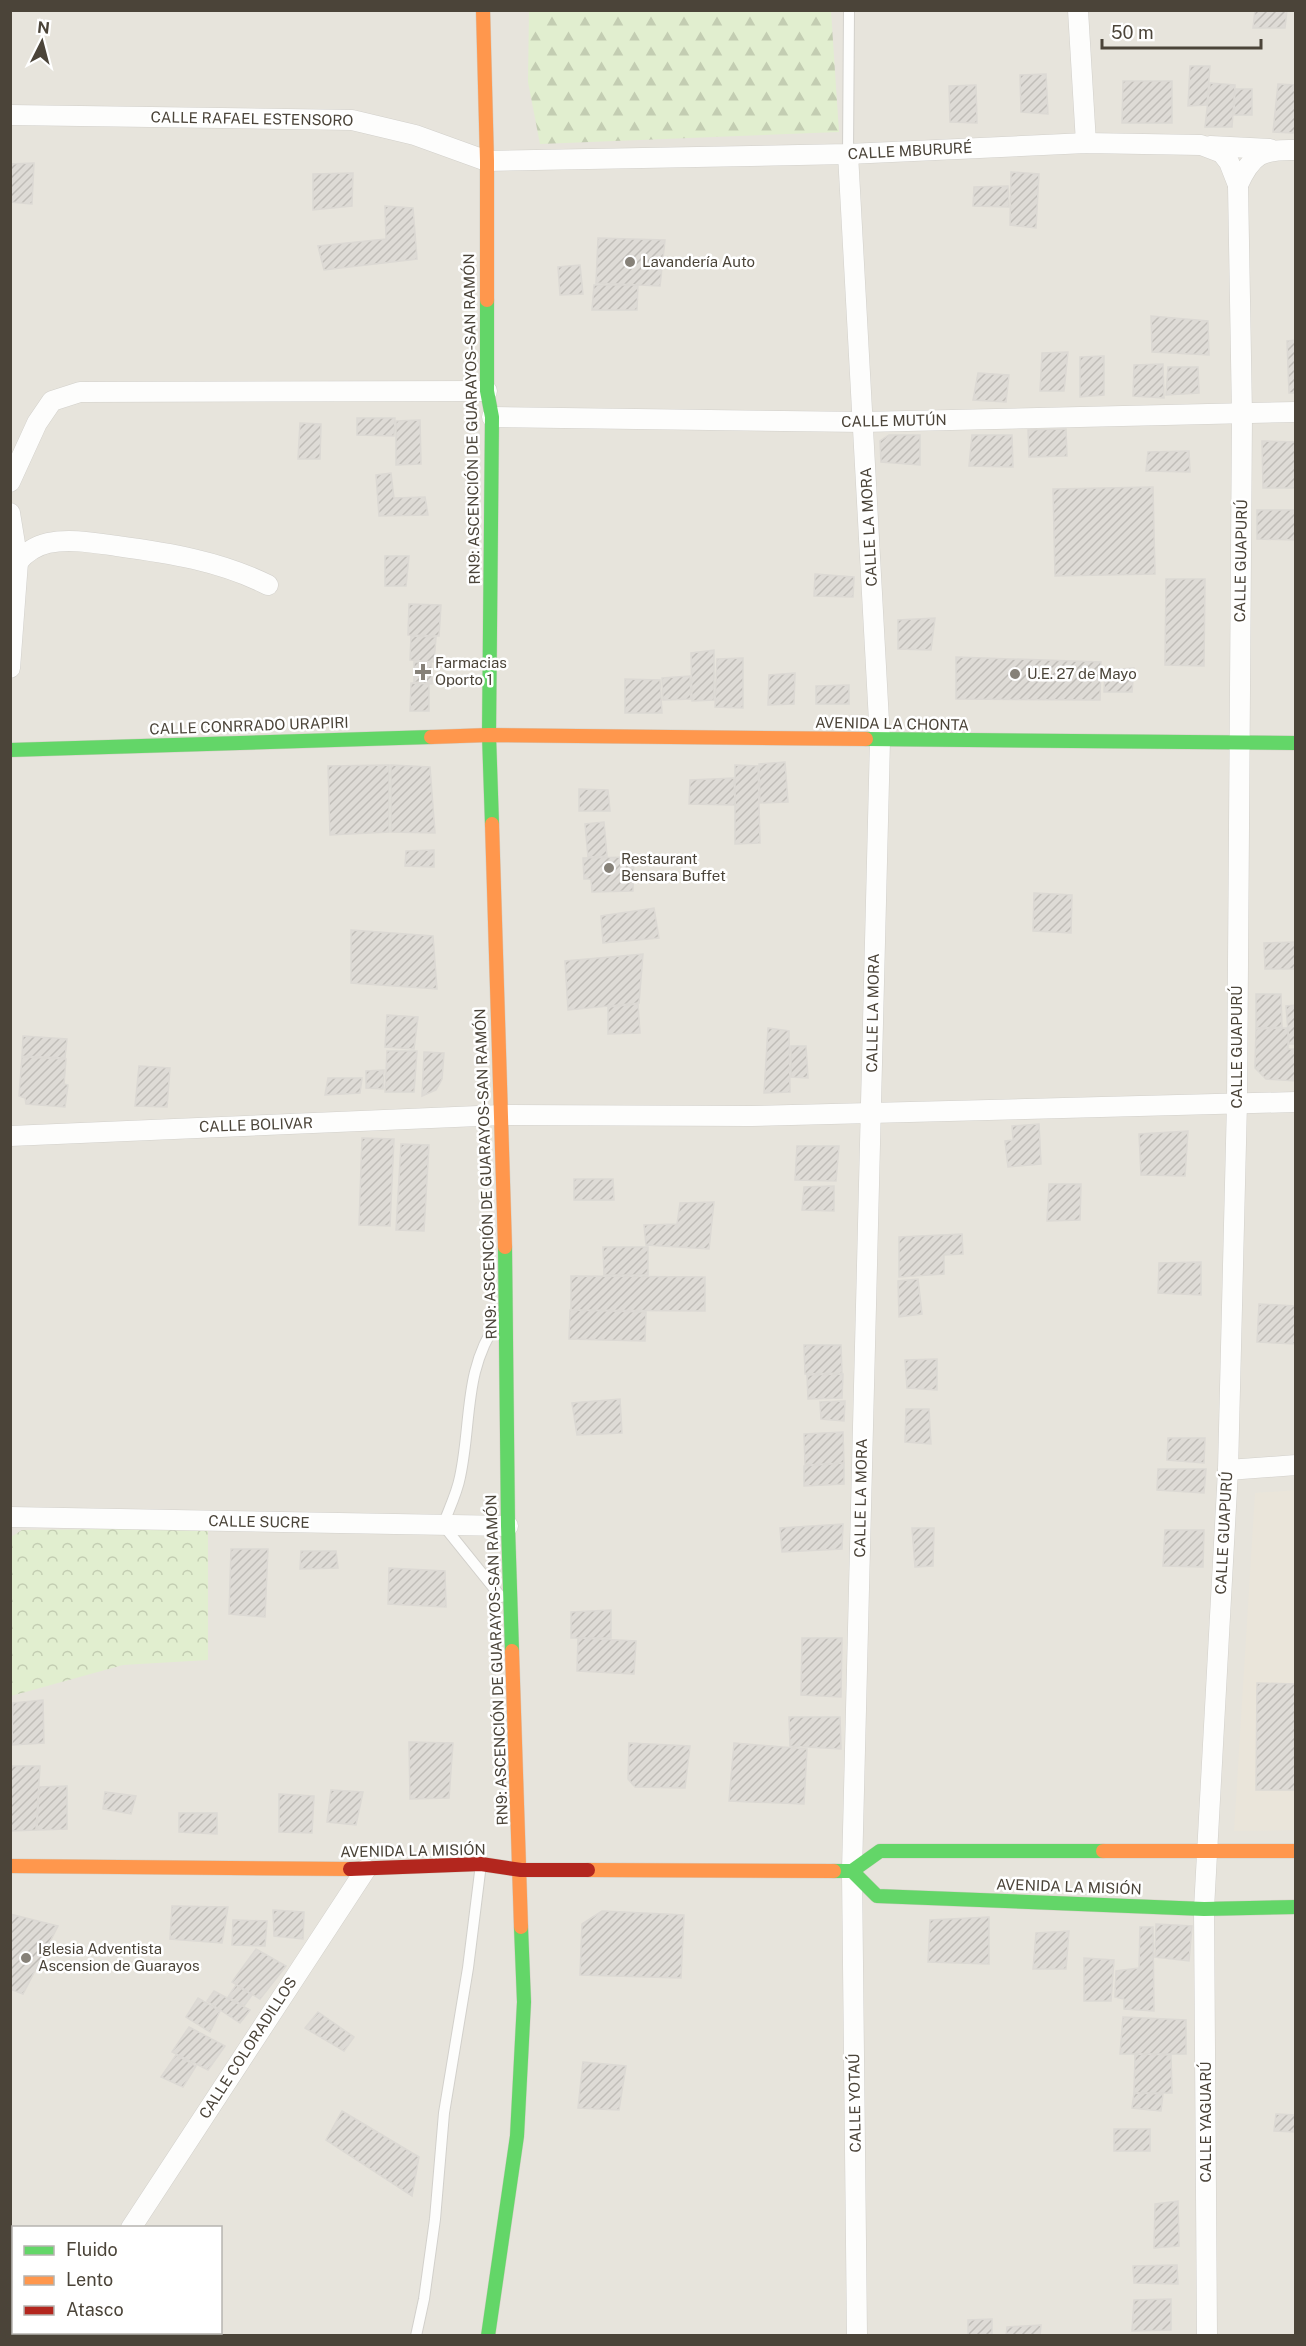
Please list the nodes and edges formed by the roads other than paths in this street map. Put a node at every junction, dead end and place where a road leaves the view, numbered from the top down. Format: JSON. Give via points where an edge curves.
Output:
{"nodes":[{"id":1,"x":483,"y":10,"type":"edge"},
{"id":2,"x":849,"y":10,"type":"edge"},
{"id":3,"x":1078,"y":10,"type":"edge"},
{"id":4,"x":10,"y":115,"type":"edge"},
{"id":5,"x":1086,"y":143,"type":"junction"},
{"id":6,"x":1201,"y":145,"type":"junction"},
{"id":7,"x":1273,"y":149,"type":"junction"},
{"id":8,"x":1296,"y":150,"type":"edge"},
{"id":9,"x":848,"y":154,"type":"junction"},
{"id":10,"x":487,"y":161,"type":"junction"},
{"id":11,"x":1238,"y":185,"type":"junction"},
{"id":12,"x":487,"y":391,"type":"junction"},
{"id":13,"x":1296,"y":412,"type":"edge"},
{"id":14,"x":1242,"y":415,"type":"junction"},
{"id":15,"x":492,"y":417,"type":"junction"},
{"id":16,"x":863,"y":422,"type":"junction"},
{"id":17,"x":10,"y":482,"type":"edge"},
{"id":18,"x":10,"y":513,"type":"edge"},
{"id":19,"x":18,"y":562,"type":"junction"},
{"id":20,"x":268,"y":585,"type":"dead end"},
{"id":21,"x":10,"y":668,"type":"edge"},
{"id":22,"x":489,"y":735,"type":"junction"},
{"id":23,"x":880,"y":740,"type":"junction"},
{"id":24,"x":1239,"y":743,"type":"junction"},
{"id":25,"x":1296,"y":743,"type":"edge"},
{"id":26,"x":10,"y":750,"type":"edge"},
{"id":27,"x":1237,"y":1102,"type":"junction"},
{"id":28,"x":1296,"y":1102,"type":"edge"},
{"id":29,"x":870,"y":1113,"type":"junction"},
{"id":30,"x":502,"y":1115,"type":"junction"},
{"id":31,"x":10,"y":1136,"type":"edge"},
{"id":32,"x":507,"y":1308,"type":"junction"},
{"id":33,"x":1296,"y":1466,"type":"edge"},
{"id":34,"x":1227,"y":1470,"type":"junction"},
{"id":35,"x":10,"y":1517,"type":"edge"},
{"id":36,"x":443,"y":1525,"type":"junction"},
{"id":37,"x":508,"y":1526,"type":"junction"},
{"id":38,"x":511,"y":1609,"type":"junction"},
{"id":39,"x":1206,"y":1851,"type":"junction"},
{"id":40,"x":1296,"y":1851,"type":"edge"},
{"id":41,"x":481,"y":1864,"type":"junction"},
{"id":42,"x":10,"y":1866,"type":"edge"},
{"id":43,"x":366,"y":1869,"type":"junction"},
{"id":44,"x":521,"y":1870,"type":"junction"},
{"id":45,"x":852,"y":1871,"type":"junction"},
{"id":46,"x":1296,"y":1908,"type":"edge"},
{"id":47,"x":1204,"y":1909,"type":"junction"},
{"id":48,"x":132,"y":2226,"type":"edge"},
{"id":49,"x":416,"y":2336,"type":"edge"},
{"id":50,"x":488,"y":2336,"type":"edge"},
{"id":51,"x":857,"y":2336,"type":"edge"},
{"id":52,"x":1207,"y":2336,"type":"edge"}],
"edges":[{"from":1,"to":10,"type":"main road","name":"RN9: ASCENCIÓN DE GUARAYOS-SAN RAMÓN"},
{"from":2,"to":9,"type":"lane"},
{"from":3,"to":5,"type":"street"},
{"from":4,"to":10,"type":"street","name":"CALLE RAFAEL ESTENSORO","via":[[351,120],[415,135]]},
{"from":5,"to":6,"type":"street","name":"CALLE MBURURÉ"},
{"from":5,"to":9,"type":"street","name":"CALLE MBURURÉ"},
{"from":6,"to":7,"type":"street"},
{"from":6,"to":11,"type":"street","name":"CALLE MBURURÉ","via":[[1222,153]]},
{"from":7,"to":8,"type":"street"},
{"from":7,"to":11,"type":"street","via":[[1256,156]]},
{"from":9,"to":10,"type":"street","name":"CALLE MBURURÉ"},
{"from":9,"to":16,"type":"street","name":"CALLE LA MORA"},
{"from":10,"to":12,"type":"main road","name":"RN9: ASCENCIÓN DE GUARAYOS-SAN RAMÓN"},
{"from":11,"to":14,"type":"street","name":"CALLE GUAPURÚ"},
{"from":12,"to":15,"type":"main road","name":"RN9: ASCENCIÓN DE GUARAYOS-SAN RAMÓN"},
{"from":12,"to":17,"type":"street","via":[[80,392],[52,401],[37,423]]},
{"from":13,"to":14,"type":"street","name":"CALLE MUTÚN"},
{"from":14,"to":16,"type":"street","name":"CALLE MUTÚN"},
{"from":14,"to":24,"type":"street","name":"CALLE GUAPURÚ"},
{"from":15,"to":16,"type":"street","name":"CALLE MUTÚN"},
{"from":15,"to":22,"type":"main road","name":"RN9: ASCENCIÓN DE GUARAYOS-SAN RAMÓN"},
{"from":16,"to":23,"type":"street","name":"CALLE LA MORA"},
{"from":18,"to":19,"type":"street"},
{"from":19,"to":20,"type":"street","via":[[27,550],[48,543],[90,542],[207,561]]},
{"from":19,"to":21,"type":"street"},
{"from":22,"to":23,"type":"main road","name":"AVENIDA LA CHONTA"},
{"from":22,"to":26,"type":"main road","name":"CALLE CONRRADO URAPIRI"},
{"from":22,"to":30,"type":"main road","name":"RN9: ASCENCIÓN DE GUARAYOS-SAN RAMÓN"},
{"from":23,"to":24,"type":"main road","name":"AVENIDA LA CHONTA"},
{"from":23,"to":29,"type":"street","name":"CALLE LA MORA"},
{"from":24,"to":25,"type":"main road","name":"AVENIDA LA CHONTA"},
{"from":24,"to":27,"type":"street","name":"CALLE GUAPURÚ"},
{"from":27,"to":28,"type":"street","name":"CALLE BOLIVAR"},
{"from":27,"to":29,"type":"street","name":"CALLE BOLIVAR"},
{"from":27,"to":34,"type":"street","name":"CALLE GUAPURÚ"},
{"from":29,"to":30,"type":"street","name":"CALLE BOLIVAR"},
{"from":29,"to":45,"type":"street","name":"CALLE LA MORA"},
{"from":30,"to":31,"type":"street","name":"CALLE BOLIVAR"},
{"from":30,"to":32,"type":"main road","name":"RN9: ASCENCIÓN DE GUARAYOS-SAN RAMÓN"},
{"from":32,"to":36,"type":"lane","via":[[485,1339],[473,1376],[460,1478]]},
{"from":32,"to":37,"type":"main road","name":"RN9: ASCENCIÓN DE GUARAYOS-SAN RAMÓN"},
{"from":33,"to":34,"type":"street"},
{"from":34,"to":39,"type":"street","name":"CALLE GUAPURÚ"},
{"from":35,"to":36,"type":"street","name":"CALLE SUCRE"},
{"from":36,"to":37,"type":"street","name":"CALLE SUCRE"},
{"from":36,"to":38,"type":"lane"},
{"from":37,"to":38,"type":"main road","name":"RN9: ASCENCIÓN DE GUARAYOS-SAN RAMÓN"},
{"from":38,"to":44,"type":"main road","name":"RN9: ASCENCIÓN DE GUARAYOS-SAN RAMÓN"},
{"from":39,"to":40,"type":"main road"},
{"from":39,"to":45,"type":"main road","via":[[880,1851]]},
{"from":39,"to":47,"type":"street","name":"CALLE GUAPURÚ"},
{"from":41,"to":43,"type":"main road","name":"AVENIDA LA MISIÓN"},
{"from":41,"to":44,"type":"main road","name":"AVENIDA LA MISIÓN"},
{"from":41,"to":49,"type":"lane"},
{"from":42,"to":43,"type":"main road","name":"AVENIDA LA MISIÓN"},
{"from":43,"to":48,"type":"street","name":"CALLE COLORADILLOS"},
{"from":44,"to":45,"type":"main road","name":"AVENIDA LA MISIÓN"},
{"from":44,"to":50,"type":"main road","name":"RN9: ASCENCIÓN DE GUARAYOS-SAN RAMÓN","via":[[524,2002],[517,2136]]},
{"from":45,"to":47,"type":"main road","name":"AVENIDA LA MISIÓN","via":[[877,1896]]},
{"from":45,"to":51,"type":"street","name":"CALLE YOTAÚ"},
{"from":46,"to":47,"type":"main road","name":"AVENIDA LA MISIÓN"},
{"from":47,"to":52,"type":"street","name":"CALLE YAGUARÚ"}]}
